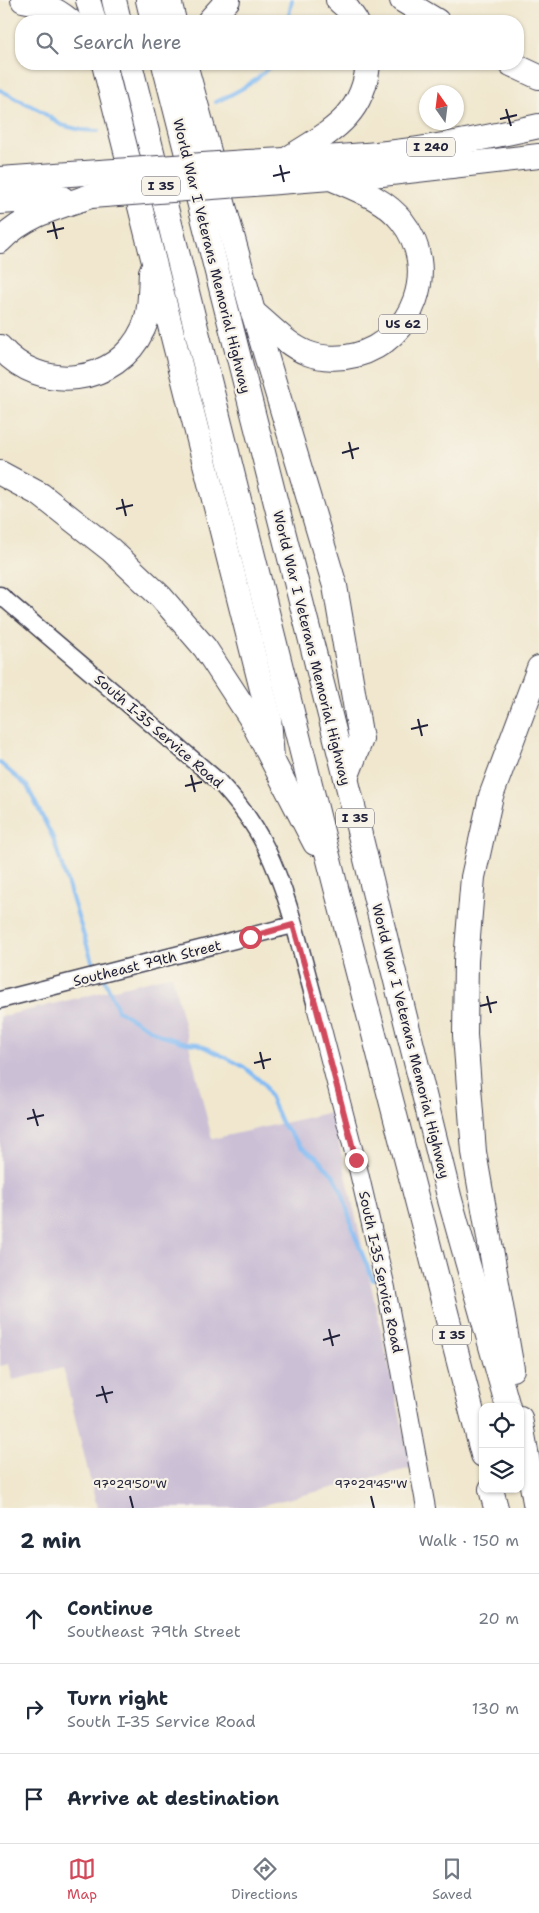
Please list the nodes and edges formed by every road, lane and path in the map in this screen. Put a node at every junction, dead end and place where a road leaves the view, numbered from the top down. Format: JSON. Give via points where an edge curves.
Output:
{"nodes":[{"id":1,"x":23,"y":0,"type":"edge"},
{"id":2,"x":88,"y":0,"type":"edge"},
{"id":3,"x":114,"y":0,"type":"edge"},
{"id":4,"x":148,"y":0,"type":"edge"},
{"id":5,"x":169,"y":0,"type":"edge"},
{"id":6,"x":228,"y":0,"type":"edge"},
{"id":7,"x":338,"y":0,"type":"edge"},
{"id":8,"x":402,"y":0,"type":"edge"},
{"id":9,"x":62,"y":15,"type":"edge"},
{"id":10,"x":92,"y":15,"type":"edge"},
{"id":11,"x":118,"y":15,"type":"edge"},
{"id":12,"x":152,"y":15,"type":"edge"},
{"id":13,"x":173,"y":15,"type":"edge"},
{"id":14,"x":214,"y":15,"type":"edge"},
{"id":15,"x":352,"y":15,"type":"edge"},
{"id":16,"x":427,"y":15,"type":"edge"},
{"id":17,"x":105,"y":70,"type":"edge"},
{"id":18,"x":132,"y":70,"type":"edge"},
{"id":19,"x":166,"y":70,"type":"edge"},
{"id":20,"x":190,"y":70,"type":"edge"},
{"id":21,"x":368,"y":70,"type":"edge"},
{"id":22,"x":524,"y":70,"type":"edge"},
{"id":23,"x":539,"y":77,"type":"edge"},
{"id":24,"x":539,"y":126,"type":"edge"},
{"id":25,"x":539,"y":156,"type":"edge"},
{"id":26,"x":286,"y":160,"type":"junction"},
{"id":27,"x":0,"y":167,"type":"edge"},
{"id":28,"x":250,"y":173,"type":"junction"},
{"id":29,"x":38,"y":176,"type":"junction"},
{"id":30,"x":331,"y":178,"type":"junction"},
{"id":31,"x":0,"y":179,"type":"edge"},
{"id":32,"x":91,"y":196,"type":"junction"},
{"id":33,"x":0,"y":202,"type":"edge"},
{"id":34,"x":0,"y":241,"type":"edge"},
{"id":35,"x":152,"y":253,"type":"junction"},
{"id":36,"x":253,"y":312,"type":"junction"},
{"id":37,"x":0,"y":347,"type":"edge"},
{"id":38,"x":0,"y":473,"type":"edge"},
{"id":39,"x":0,"y":595,"type":"edge"},
{"id":40,"x":539,"y":668,"type":"edge"},
{"id":41,"x":272,"y":758,"type":"junction"},
{"id":42,"x":346,"y":778,"type":"junction"},
{"id":43,"x":334,"y":880,"type":"junction"},
{"id":44,"x":293,"y":925,"type":"junction"},
{"id":45,"x":0,"y":1000,"type":"edge"},
{"id":46,"x":316,"y":1006,"type":"joint"},
{"id":47,"x":507,"y":1403,"type":"edge"},
{"id":48,"x":517,"y":1403,"type":"edge"},
{"id":49,"x":524,"y":1441,"type":"edge"},
{"id":50,"x":481,"y":1448,"type":"edge"},
{"id":51,"x":524,"y":1464,"type":"edge"},
{"id":52,"x":493,"y":1493,"type":"edge"},
{"id":53,"x":535,"y":1504,"type":"edge"},
{"id":54,"x":426,"y":1508,"type":"edge"},
{"id":55,"x":496,"y":1508,"type":"edge"}],
"edges":[{"from":1,"to":9,"type":"highway"},
{"from":2,"to":10,"type":"highway"},
{"from":3,"to":11,"type":"highway"},
{"from":4,"to":12,"type":"highway"},
{"from":5,"to":13,"type":"highway"},
{"from":6,"to":14,"type":"highway"},
{"from":7,"to":15,"type":"highway"},
{"from":8,"to":16,"type":"highway"},
{"from":17,"to":35,"type":"highway"},
{"from":18,"to":43,"type":"highway","number":"I 35"},
{"from":19,"to":42,"type":"highway","name":"World War I Veterans Memorial Highway","number":"I 35"},
{"from":20,"to":36,"type":"highway"},
{"from":21,"to":26,"type":"highway","via":[[362,92],[345,119]]},
{"from":22,"to":23,"type":"highway"},
{"from":24,"to":26,"type":"highway","number":"I 240","via":[[402,151]]},
{"from":25,"to":30,"type":"highway","number":"I 240"},
{"from":26,"to":28,"type":"highway","number":"I 240"},
{"from":27,"to":29,"type":"highway"},
{"from":28,"to":29,"type":"highway","number":"I 240","bridge":true},
{"from":28,"to":30,"type":"highway","number":"I 240"},
{"from":28,"to":32,"type":"highway","number":"I 240","bridge":true},
{"from":29,"to":31,"type":"highway","number":"I 240"},
{"from":30,"to":36,"type":"highway","number":"US 62","via":[[378,200],[402,220],[419,260],[420,276],[414,307],[393,335],[366,352],[337,358],[308,353],[293,345]]},
{"from":32,"to":33,"type":"highway","number":"I 240"},
{"from":32,"to":34,"type":"highway","via":[[24,221]]},
{"from":35,"to":37,"type":"highway","via":[[150,296],[144,327],[129,350],[108,367],[80,376],[51,377],[25,368]]},
{"from":35,"to":41,"type":"highway","via":[[267,708]]},
{"from":36,"to":42,"type":"highway","via":[[334,586],[361,739]]},
{"from":38,"to":41,"type":"highway","via":[[40,495],[112,550],[160,597],[205,648],[250,717]]},
{"from":39,"to":44,"type":"street","name":"South I-35 Service Road","via":[[234,798],[266,847],[278,874]]},
{"from":40,"to":48,"type":"highway","via":[[491,796],[473,877],[466,961],[465,1035],[474,1152]]},
{"from":41,"to":43,"type":"highway"},
{"from":42,"to":47,"type":"highway","name":"World War I Veterans Memorial Highway","number":"I 35","via":[[450,1200]]},
{"from":43,"to":50,"type":"highway","number":"I 35"},
{"from":44,"to":45,"type":"street","name":"Southeast 79th Street"},
{"from":44,"to":46,"type":"street","name":"South I-35 Service Road"},
{"from":46,"to":54,"type":"main road","name":"South I-35 Service Road","via":[[386,1288]]},
{"from":49,"to":53,"type":"highway"},
{"from":51,"to":53,"type":"highway"},
{"from":52,"to":55,"type":"highway"}]}
